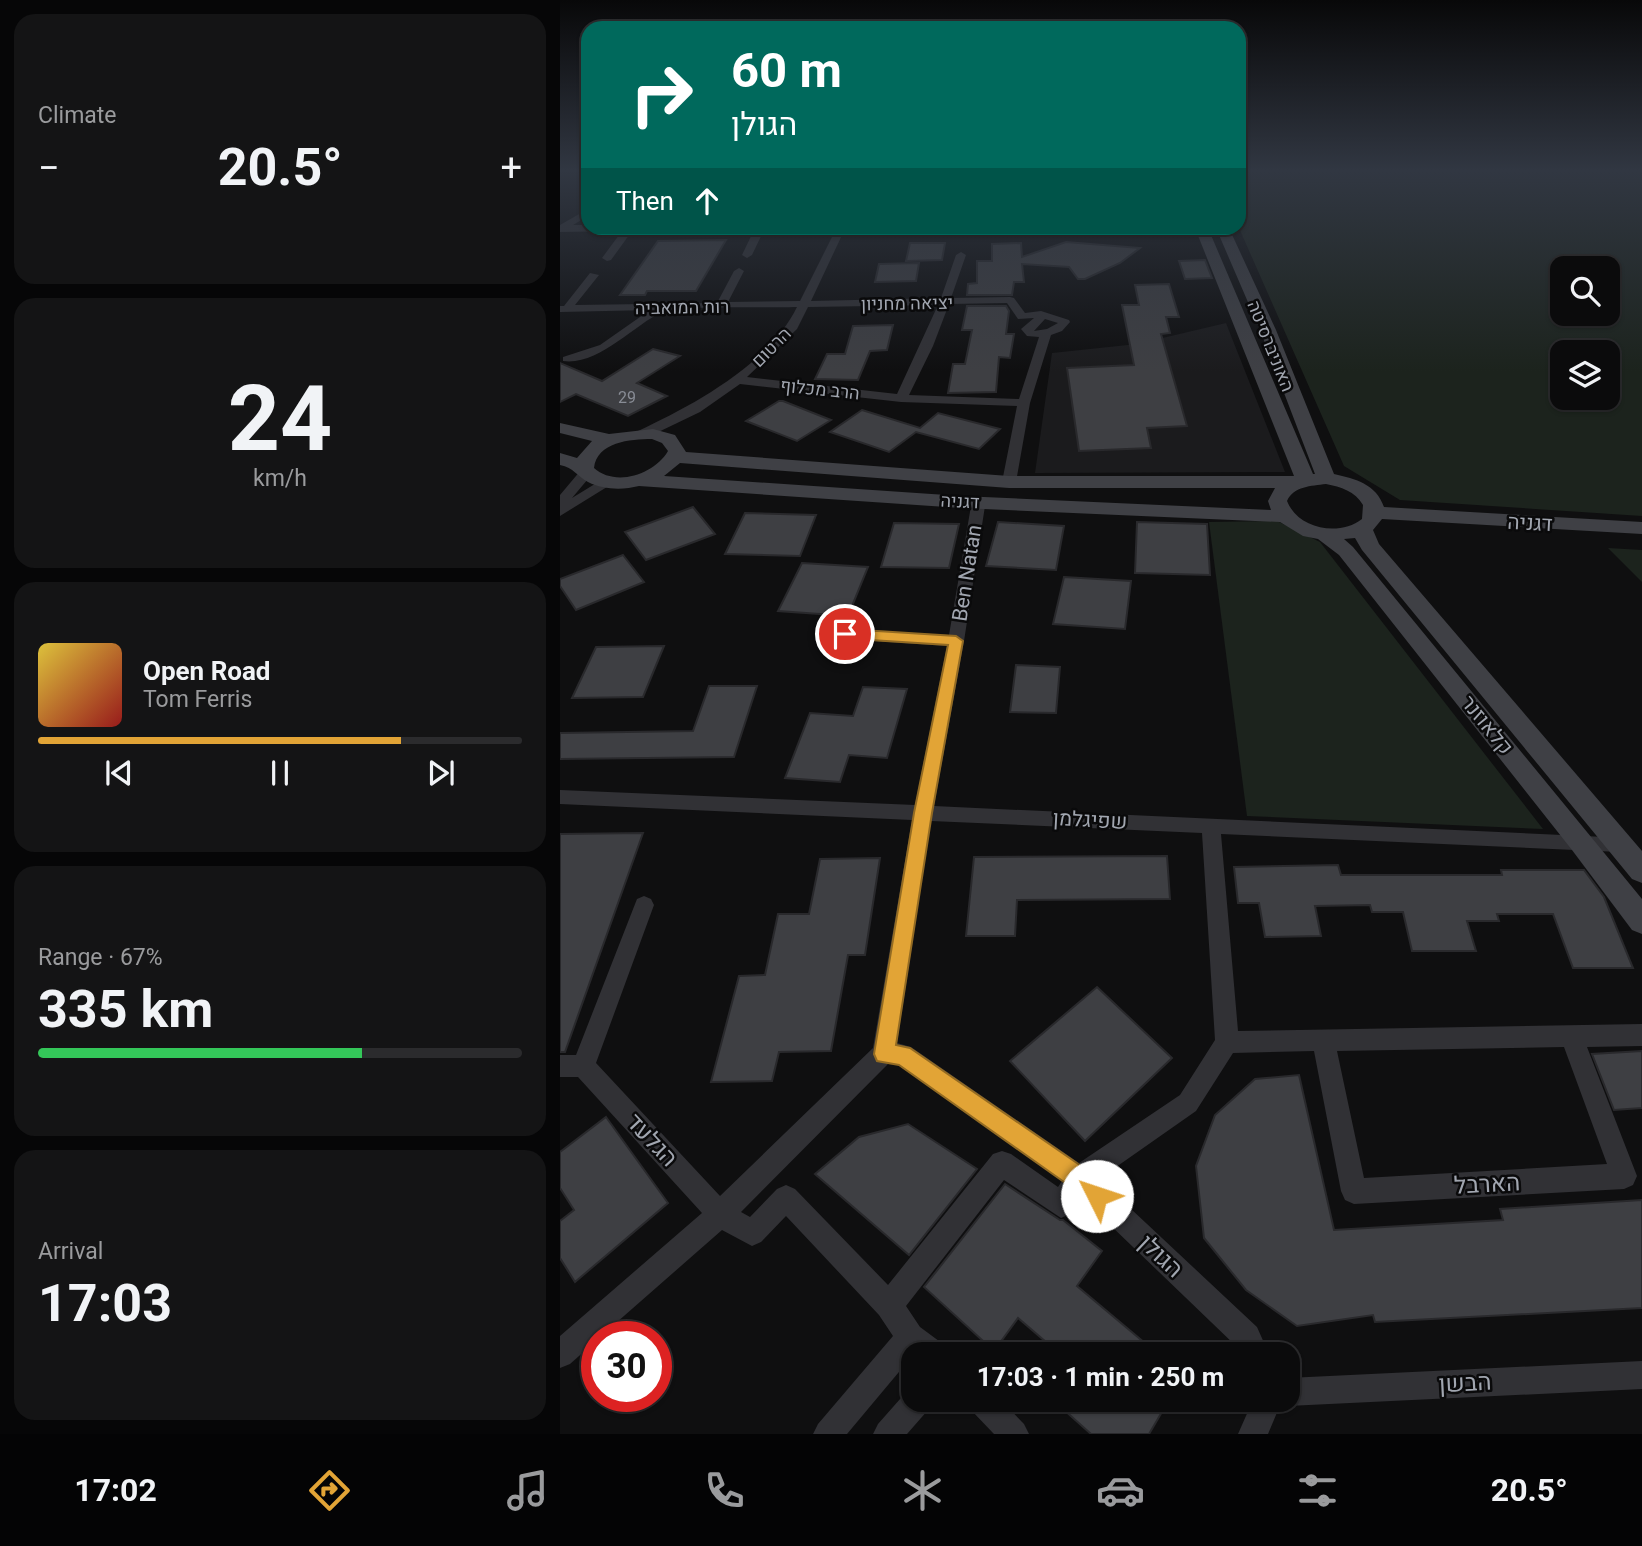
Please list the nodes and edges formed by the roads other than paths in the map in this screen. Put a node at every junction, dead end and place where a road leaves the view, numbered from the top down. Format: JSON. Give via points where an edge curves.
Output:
{"nodes":[{"id":1,"x":622,"y":238,"type":"edge"},
{"id":2,"x":755,"y":238,"type":"edge"},
{"id":3,"x":836,"y":238,"type":"edge"},
{"id":4,"x":1205,"y":238,"type":"edge"},
{"id":5,"x":1226,"y":238,"type":"edge"},
{"id":6,"x":747,"y":255,"type":"dead end"},
{"id":7,"x":961,"y":255,"type":"dead end"},
{"id":8,"x":607,"y":258,"type":"dead end"},
{"id":9,"x":739,"y":271,"type":"dead end"},
{"id":10,"x":594,"y":275,"type":"dead end"},
{"id":11,"x":945,"y":302,"type":"junction"},
{"id":12,"x":803,"y":305,"type":"junction"},
{"id":13,"x":721,"y":306,"type":"junction"},
{"id":14,"x":663,"y":307,"type":"junction"},
{"id":15,"x":564,"y":309,"type":"edge"},
{"id":16,"x":1041,"y":314,"type":"junction"},
{"id":17,"x":1046,"y":334,"type":"junction"},
{"id":18,"x":567,"y":359,"type":"dead end"},
{"id":19,"x":738,"y":380,"type":"junction"},
{"id":20,"x":901,"y":398,"type":"junction"},
{"id":21,"x":1024,"y":403,"type":"junction"},
{"id":22,"x":696,"y":409,"type":"junction"},
{"id":23,"x":560,"y":428,"type":"edge"},
{"id":24,"x":643,"y":434,"type":"junction"},
{"id":25,"x":610,"y":440,"type":"junction"},
{"id":26,"x":675,"y":450,"type":"junction"},
{"id":27,"x":560,"y":459,"type":"edge"},
{"id":28,"x":585,"y":469,"type":"junction"},
{"id":29,"x":1326,"y":478,"type":"junction"},
{"id":30,"x":637,"y":480,"type":"junction"},
{"id":31,"x":1300,"y":481,"type":"junction"},
{"id":32,"x":608,"y":482,"type":"junction"},
{"id":33,"x":1009,"y":482,"type":"junction"},
{"id":34,"x":560,"y":504,"type":"edge"},
{"id":35,"x":978,"y":506,"type":"dead end"},
{"id":36,"x":560,"y":512,"type":"edge"},
{"id":37,"x":1283,"y":516,"type":"junction"},
{"id":38,"x":1369,"y":521,"type":"junction"},
{"id":39,"x":1642,"y":528,"type":"edge"},
{"id":40,"x":1326,"y":535,"type":"junction"},
{"id":41,"x":845,"y":634,"type":"dead end"},
{"id":42,"x":956,"y":641,"type":"junction"},
{"id":43,"x":560,"y":797,"type":"edge"},
{"id":44,"x":923,"y":813,"type":"junction"},
{"id":45,"x":1211,"y":826,"type":"junction"},
{"id":46,"x":1582,"y":842,"type":"junction"},
{"id":47,"x":1620,"y":844,"type":"junction"},
{"id":48,"x":1642,"y":871,"type":"edge"},
{"id":49,"x":644,"y":905,"type":"dead end"},
{"id":50,"x":1642,"y":921,"type":"edge"},
{"id":51,"x":1642,"y":1035,"type":"edge"},
{"id":52,"x":1572,"y":1037,"type":"junction"},
{"id":53,"x":1323,"y":1040,"type":"junction"},
{"id":54,"x":1227,"y":1042,"type":"junction"},
{"id":55,"x":884,"y":1054,"type":"junction"},
{"id":56,"x":572,"y":1066,"type":"edge"},
{"id":57,"x":1079,"y":1178,"type":"junction"},
{"id":58,"x":720,"y":1214,"type":"junction"},
{"id":59,"x":889,"y":1306,"type":"junction"},
{"id":60,"x":911,"y":1336,"type":"junction"},
{"id":61,"x":918,"y":1342,"type":"edge"},
{"id":62,"x":1249,"y":1342,"type":"edge"},
{"id":63,"x":560,"y":1353,"type":"edge"},
{"id":64,"x":1642,"y":1375,"type":"edge"},
{"id":65,"x":1300,"y":1391,"type":"edge"},
{"id":66,"x":907,"y":1412,"type":"edge"},
{"id":67,"x":993,"y":1412,"type":"edge"},
{"id":68,"x":1263,"y":1412,"type":"edge"},
{"id":69,"x":828,"y":1434,"type":"edge"},
{"id":70,"x":888,"y":1434,"type":"edge"},
{"id":71,"x":1014,"y":1434,"type":"edge"},
{"id":72,"x":1253,"y":1434,"type":"edge"}],
"edges":[{"from":1,"to":8,"type":"street"},
{"from":2,"to":6,"type":"street"},
{"from":3,"to":12,"type":"street","name":"הרטום"},
{"from":4,"to":31,"type":"street","name":"האוניברסיטה"},
{"from":5,"to":29,"type":"street","name":"האוניברסיטה"},
{"from":7,"to":11,"type":"street"},
{"from":9,"to":13,"type":"street"},
{"from":10,"to":15,"type":"street"},
{"from":11,"to":12,"type":"street","name":"יציאה מחניון"},
{"from":11,"to":16,"type":"street","name":"יציאה מחניון","via":[[1010,300],[1022,317]]},
{"from":11,"to":20,"type":"street"},
{"from":12,"to":13,"type":"street","name":"רות המואביה"},
{"from":12,"to":19,"type":"street","name":"הרטום","via":[[793,327]]},
{"from":13,"to":14,"type":"street","name":"רות המואביה"},
{"from":14,"to":15,"type":"street","name":"רות המואביה"},
{"from":14,"to":18,"type":"street","via":[[604,347]]},
{"from":16,"to":17,"type":"street","via":[[1039,322],[1027,329],[1031,334]]},
{"from":16,"to":17,"type":"street","via":[[1065,322]]},
{"from":17,"to":21,"type":"street"},
{"from":19,"to":20,"type":"street","name":"הרב מכלוף"},
{"from":19,"to":22,"type":"street","name":"הרטום"},
{"from":20,"to":21,"type":"street","name":"הרב מכלוף"},
{"from":21,"to":33,"type":"street"},
{"from":22,"to":24,"type":"street","name":"הרטום"},
{"from":22,"to":26,"type":"street","name":"הרטום","via":[[678,430]]},
{"from":23,"to":25,"type":"street"},
{"from":24,"to":25,"type":"street"},
{"from":24,"to":26,"type":"street","name":"דגניה","via":[[662,436]]},
{"from":25,"to":28,"type":"street","via":[[589,454]]},
{"from":26,"to":30,"type":"street","via":[[667,467]]},
{"from":26,"to":33,"type":"street","name":"דגניה"},
{"from":27,"to":28,"type":"street"},
{"from":28,"to":32,"type":"street","via":[[591,477]]},
{"from":28,"to":34,"type":"street"},
{"from":29,"to":31,"type":"street"},
{"from":29,"to":38,"type":"street","via":[[1367,494],[1375,503]]},
{"from":30,"to":32,"type":"street"},
{"from":30,"to":37,"type":"street","name":"דגניה","via":[[961,502]]},
{"from":31,"to":33,"type":"street","name":"דגניה"},
{"from":31,"to":37,"type":"street","via":[[1284,488],[1278,497]]},
{"from":32,"to":36,"type":"street"},
{"from":35,"to":42,"type":"street","name":"Ben Natan"},
{"from":37,"to":40,"type":"street"},
{"from":38,"to":39,"type":"street","name":"דגניה"},
{"from":38,"to":40,"type":"street","via":[[1344,534]]},
{"from":38,"to":47,"type":"street","name":"קלאוזנר","via":[[1369,546]]},
{"from":40,"to":46,"type":"street","name":"קלאוזנר","via":[[1346,551]]},
{"from":41,"to":42,"type":"street","name":"Ben Natan"},
{"from":42,"to":44,"type":"street","name":"Ben Natan"},
{"from":43,"to":44,"type":"street","name":"שפיגלמן"},
{"from":44,"to":45,"type":"street","name":"שפיגלמן"},
{"from":44,"to":55,"type":"street"},
{"from":45,"to":46,"type":"street","name":"שפיגלמן"},
{"from":45,"to":54,"type":"street"},
{"from":46,"to":47,"type":"street","name":"שפיגלמן"},
{"from":46,"to":50,"type":"street","name":"קלאוזנר"},
{"from":47,"to":48,"type":"street","name":"קלאוזנר"},
{"from":49,"to":56,"type":"street","name":"הגלעד"},
{"from":51,"to":52,"type":"street"},
{"from":52,"to":53,"type":"street"},
{"from":52,"to":53,"type":"street","name":"הארבל","via":[[1624,1177],[1354,1191]]},
{"from":53,"to":54,"type":"street"},
{"from":54,"to":57,"type":"street","via":[[1188,1103]]},
{"from":55,"to":57,"type":"street","name":"הגולן","via":[[903,1055]]},
{"from":55,"to":58,"type":"street"},
{"from":56,"to":58,"type":"street","name":"הגלעד"},
{"from":57,"to":59,"type":"street","via":[[1061,1205],[1002,1163]]},
{"from":57,"to":62,"type":"street","name":"הגולן"},
{"from":58,"to":59,"type":"street","name":"הגלעד","via":[[752,1233],[786,1198]]},
{"from":58,"to":63,"type":"street"},
{"from":59,"to":60,"type":"street"},
{"from":60,"to":61,"type":"street"},
{"from":60,"to":69,"type":"street"},
{"from":64,"to":65,"type":"street","name":"הבשן"},
{"from":66,"to":70,"type":"street"},
{"from":67,"to":71,"type":"street"},
{"from":68,"to":72,"type":"street"}]}
